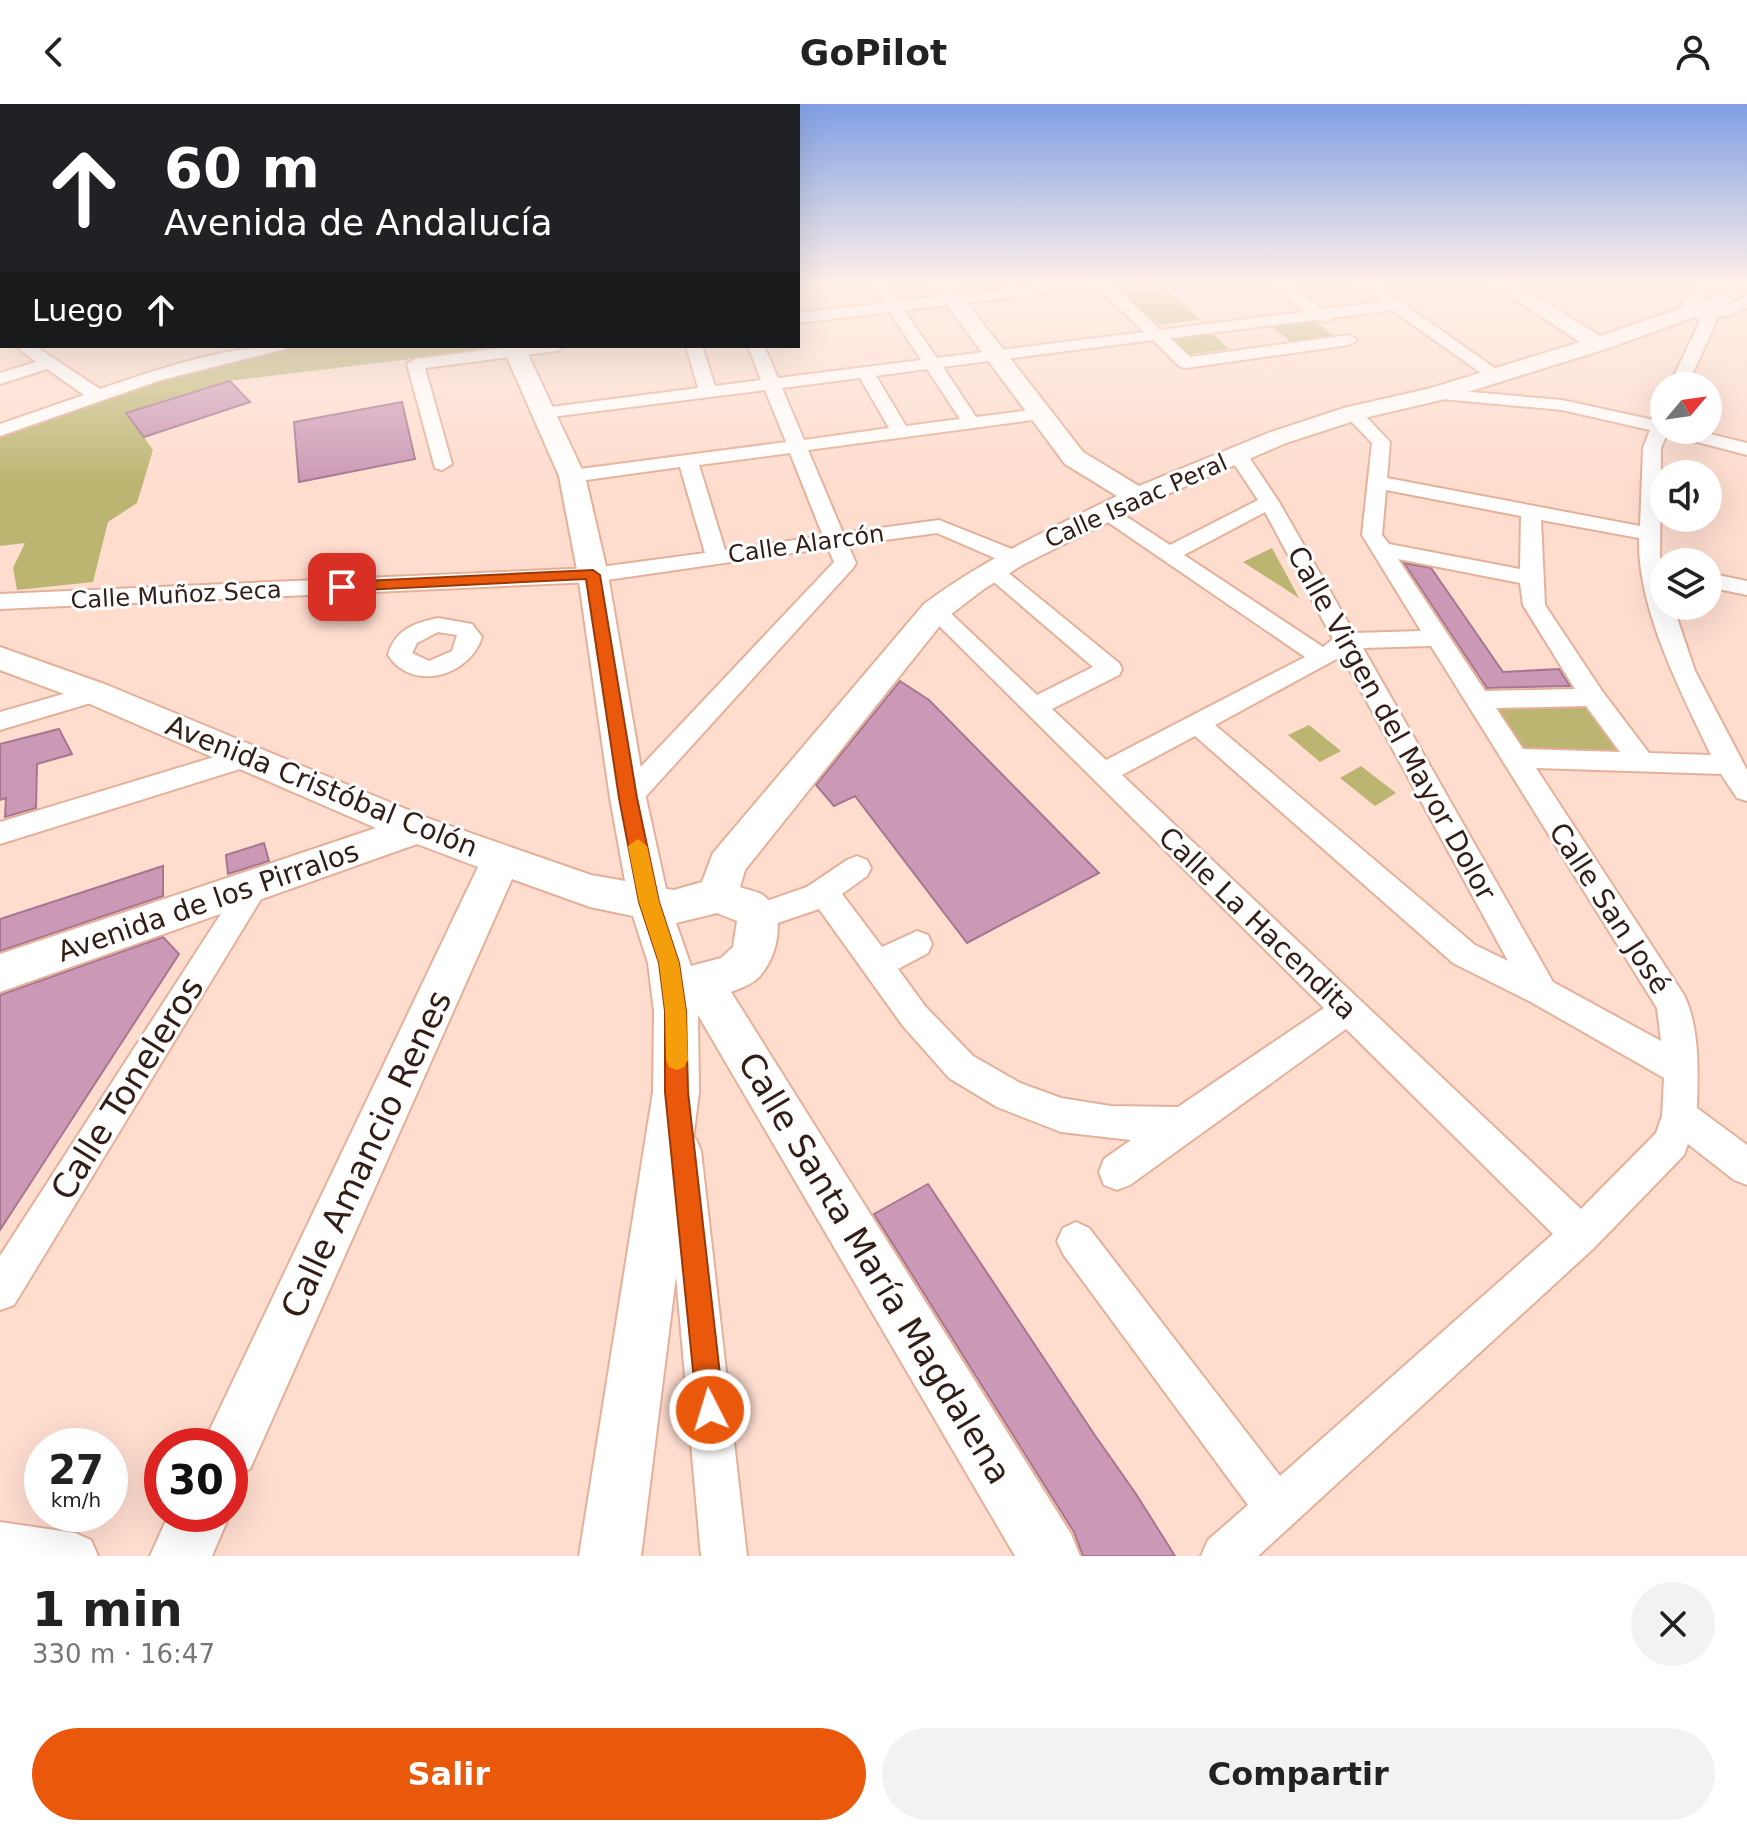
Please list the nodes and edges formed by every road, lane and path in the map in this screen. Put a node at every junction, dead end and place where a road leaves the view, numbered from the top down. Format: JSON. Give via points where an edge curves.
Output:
{"nodes":[{"id":1,"x":514,"y":348,"type":"edge"},
{"id":2,"x":28,"y":349,"type":"edge"},
{"id":3,"x":187,"y":349,"type":"edge"},
{"id":4,"x":268,"y":349,"type":"edge"},
{"id":5,"x":509,"y":349,"type":"edge"},
{"id":6,"x":695,"y":349,"type":"edge"},
{"id":7,"x":757,"y":349,"type":"edge"},
{"id":8,"x":922,"y":349,"type":"edge"},
{"id":9,"x":990,"y":349,"type":"edge"},
{"id":10,"x":1040,"y":349,"type":"edge"},
{"id":11,"x":1171,"y":349,"type":"edge"},
{"id":12,"x":1287,"y":349,"type":"edge"},
{"id":13,"x":1457,"y":349,"type":"edge"},
{"id":14,"x":1583,"y":349,"type":"edge"},
{"id":15,"x":1695,"y":349,"type":"edge"},
{"id":16,"x":995,"y":355,"type":"junction"},
{"id":17,"x":50,"y":363,"type":"junction"},
{"id":18,"x":932,"y":363,"type":"junction"},
{"id":19,"x":196,"y":366,"type":"junction"},
{"id":20,"x":865,"y":371,"type":"junction"},
{"id":21,"x":1685,"y":372,"type":"edge"},
{"id":22,"x":1497,"y":376,"type":"junction"},
{"id":23,"x":0,"y":379,"type":"edge"},
{"id":24,"x":771,"y":384,"type":"junction"},
{"id":25,"x":708,"y":391,"type":"junction"},
{"id":26,"x":1437,"y":394,"type":"junction"},
{"id":27,"x":98,"y":396,"type":"junction"},
{"id":28,"x":543,"y":413,"type":"junction"},
{"id":29,"x":1353,"y":413,"type":"junction"},
{"id":30,"x":1040,"y":414,"type":"junction"},
{"id":31,"x":1650,"y":422,"type":"edge"},
{"id":32,"x":972,"y":424,"type":"junction"},
{"id":33,"x":0,"y":430,"type":"edge"},
{"id":34,"x":901,"y":434,"type":"junction"},
{"id":35,"x":1722,"y":442,"type":"edge"},
{"id":36,"x":1654,"y":444,"type":"edge"},
{"id":37,"x":798,"y":447,"type":"junction"},
{"id":38,"x":1747,"y":449,"type":"edge"},
{"id":39,"x":1238,"y":455,"type":"junction"},
{"id":40,"x":688,"y":462,"type":"junction"},
{"id":41,"x":442,"y":464,"type":"dead end"},
{"id":42,"x":572,"y":476,"type":"junction"},
{"id":43,"x":1377,"y":482,"type":"junction"},
{"id":44,"x":1137,"y":497,"type":"junction"},
{"id":45,"x":1269,"y":502,"type":"junction"},
{"id":46,"x":1106,"y":512,"type":"junction"},
{"id":47,"x":1531,"y":512,"type":"junction"},
{"id":48,"x":1649,"y":534,"type":"junction"},
{"id":49,"x":836,"y":540,"type":"junction"},
{"id":50,"x":1652,"y":548,"type":"edge"},
{"id":51,"x":1380,"y":549,"type":"junction"},
{"id":52,"x":1169,"y":554,"type":"junction"},
{"id":53,"x":717,"y":557,"type":"junction"},
{"id":54,"x":1003,"y":564,"type":"junction"},
{"id":55,"x":593,"y":575,"type":"junction"},
{"id":56,"x":1531,"y":578,"type":"junction"},
{"id":57,"x":466,"y":581,"type":"junction"},
{"id":58,"x":1722,"y":583,"type":"edge"},
{"id":59,"x":1747,"y":588,"type":"edge"},
{"id":60,"x":0,"y":601,"type":"edge"},
{"id":61,"x":935,"y":611,"type":"junction"},
{"id":62,"x":1670,"y":620,"type":"edge"},
{"id":63,"x":452,"y":625,"type":"dead end"},
{"id":64,"x":1437,"y":638,"type":"junction"},
{"id":65,"x":1347,"y":641,"type":"junction"},
{"id":66,"x":0,"y":658,"type":"edge"},
{"id":67,"x":1323,"y":658,"type":"junction"},
{"id":68,"x":95,"y":693,"type":"junction"},
{"id":69,"x":1593,"y":697,"type":"junction"},
{"id":70,"x":1476,"y":700,"type":"junction"},
{"id":71,"x":1034,"y":707,"type":"junction"},
{"id":72,"x":0,"y":721,"type":"edge"},
{"id":73,"x":1197,"y":724,"type":"junction"},
{"id":74,"x":247,"y":757,"type":"junction"},
{"id":75,"x":1514,"y":758,"type":"junction"},
{"id":76,"x":1642,"y":762,"type":"junction"},
{"id":77,"x":1729,"y":765,"type":"junction"},
{"id":78,"x":1103,"y":773,"type":"junction"},
{"id":79,"x":1747,"y":791,"type":"edge"},
{"id":80,"x":628,"y":798,"type":"junction"},
{"id":81,"x":417,"y":829,"type":"junction"},
{"id":82,"x":0,"y":833,"type":"edge"},
{"id":83,"x":502,"y":858,"type":"junction"},
{"id":84,"x":857,"y":868,"type":"dead end"},
{"id":85,"x":254,"y":886,"type":"junction"},
{"id":86,"x":717,"y":896,"type":"junction"},
{"id":87,"x":817,"y":896,"type":"junction"},
{"id":88,"x":649,"y":902,"type":"junction"},
{"id":89,"x":757,"y":917,"type":"junction"},
{"id":90,"x":917,"y":944,"type":"dead end"},
{"id":91,"x":876,"y":965,"type":"junction"},
{"id":92,"x":0,"y":973,"type":"edge"},
{"id":93,"x":1542,"y":992,"type":"junction"},
{"id":94,"x":688,"y":996,"type":"junction"},
{"id":95,"x":1347,"y":1010,"type":"junction"},
{"id":96,"x":1681,"y":1070,"type":"junction"},
{"id":97,"x":676,"y":1092,"type":"junction"},
{"id":98,"x":1679,"y":1116,"type":"junction"},
{"id":99,"x":1183,"y":1124,"type":"junction"},
{"id":100,"x":1747,"y":1167,"type":"edge"},
{"id":101,"x":1117,"y":1172,"type":"dead end"},
{"id":102,"x":1581,"y":1235,"type":"junction"},
{"id":103,"x":1076,"y":1241,"type":"dead end"},
{"id":104,"x":0,"y":1291,"type":"edge"},
{"id":105,"x":240,"y":1428,"type":"edge"},
{"id":106,"x":1277,"y":1508,"type":"junction"},
{"id":107,"x":192,"y":1532,"type":"edge"},
{"id":108,"x":0,"y":1545,"type":"edge"},
{"id":109,"x":75,"y":1556,"type":"edge"},
{"id":110,"x":181,"y":1556,"type":"edge"},
{"id":111,"x":610,"y":1556,"type":"edge"},
{"id":112,"x":724,"y":1556,"type":"edge"},
{"id":113,"x":1049,"y":1556,"type":"edge"},
{"id":114,"x":1224,"y":1556,"type":"edge"}],
"edges":[{"from":1,"to":28,"type":"main road"},
{"from":2,"to":17,"type":"street"},
{"from":3,"to":19,"type":"street"},
{"from":4,"to":19,"type":"street"},
{"from":5,"to":41,"type":"street","via":[[415,364]]},
{"from":6,"to":25,"type":"street"},
{"from":7,"to":24,"type":"street"},
{"from":8,"to":18,"type":"street"},
{"from":9,"to":16,"type":"main road"},
{"from":10,"to":16,"type":"street"},
{"from":11,"to":12,"type":"street","via":[[1186,363]]},
{"from":13,"to":22,"type":"street"},
{"from":14,"to":22,"type":"main road","name":"Calle Isaac Peral"},
{"from":15,"to":21,"type":"street"},
{"from":16,"to":18,"type":"street"},
{"from":16,"to":30,"type":"main road"},
{"from":17,"to":23,"type":"street"},
{"from":17,"to":27,"type":"street"},
{"from":18,"to":20,"type":"street"},
{"from":18,"to":32,"type":"street"},
{"from":19,"to":27,"type":"street"},
{"from":20,"to":24,"type":"street"},
{"from":20,"to":34,"type":"street"},
{"from":22,"to":26,"type":"main road","name":"Calle Isaac Peral"},
{"from":24,"to":25,"type":"street"},
{"from":24,"to":37,"type":"street"},
{"from":25,"to":28,"type":"street"},
{"from":26,"to":29,"type":"main road","name":"Calle Isaac Peral"},
{"from":26,"to":31,"type":"street","via":[[1562,405]]},
{"from":27,"to":33,"type":"street"},
{"from":28,"to":42,"type":"main road"},
{"from":29,"to":39,"type":"main road","name":"Calle Isaac Peral"},
{"from":29,"to":43,"type":"street","name":"Calle San José","via":[[1381,442]]},
{"from":30,"to":32,"type":"street"},
{"from":30,"to":44,"type":"main road","via":[[1074,458]]},
{"from":32,"to":34,"type":"street"},
{"from":34,"to":37,"type":"street"},
{"from":35,"to":38,"type":"street"},
{"from":36,"to":48,"type":"street"},
{"from":37,"to":40,"type":"street"},
{"from":37,"to":49,"type":"street"},
{"from":39,"to":44,"type":"main road","name":"Calle Isaac Peral"},
{"from":39,"to":45,"type":"street","name":"Calle Virgen del Mayor Dolor"},
{"from":40,"to":42,"type":"street"},
{"from":40,"to":53,"type":"street"},
{"from":42,"to":55,"type":"main road"},
{"from":43,"to":47,"type":"street"},
{"from":43,"to":51,"type":"street","name":"Calle San José","via":[[1372,535]]},
{"from":44,"to":46,"type":"main road","name":"Calle Isaac Peral"},
{"from":45,"to":52,"type":"street"},
{"from":45,"to":65,"type":"street","name":"Calle Virgen del Mayor Dolor"},
{"from":46,"to":52,"type":"street"},
{"from":46,"to":54,"type":"main road","name":"Calle Isaac Peral"},
{"from":47,"to":48,"type":"street"},
{"from":47,"to":56,"type":"street"},
{"from":48,"to":50,"type":"street"},
{"from":49,"to":53,"type":"street","name":"Calle Alarcón"},
{"from":49,"to":54,"type":"street","name":"Calle Alarcón","via":[[939,526]]},
{"from":49,"to":80,"type":"street","via":[[845,563]]},
{"from":51,"to":56,"type":"street"},
{"from":51,"to":64,"type":"street","name":"Calle San José"},
{"from":52,"to":67,"type":"street"},
{"from":53,"to":55,"type":"street","name":"Calle Alarcón"},
{"from":54,"to":61,"type":"main road","name":"Calle Isaac Peral"},
{"from":54,"to":71,"type":"street","name":"Calle Alarcón","via":[[1110,669]]},
{"from":55,"to":57,"type":"street","name":"Calle Muñoz Seca"},
{"from":55,"to":80,"type":"main road"},
{"from":56,"to":69,"type":"street","via":[[1534,605]]},
{"from":57,"to":60,"type":"street","name":"Calle Muñoz Seca"},
{"from":57,"to":63,"type":"street"},
{"from":58,"to":59,"type":"street"},
{"from":61,"to":71,"type":"street","name":"Calle La Hacendita"},
{"from":61,"to":86,"type":"main road","name":"Calle Isaac Peral","via":[[727,864]]},
{"from":62,"to":77,"type":"street","via":[[1683,671]]},
{"from":64,"to":65,"type":"street"},
{"from":64,"to":70,"type":"street","name":"Calle San José"},
{"from":65,"to":67,"type":"street"},
{"from":65,"to":93,"type":"street","name":"Calle Virgen del Mayor Dolor"},
{"from":66,"to":68,"type":"main road","name":"Avenida Cristóbal Colón"},
{"from":67,"to":73,"type":"street"},
{"from":68,"to":72,"type":"street"},
{"from":68,"to":74,"type":"main road","name":"Avenida Cristóbal Colón"},
{"from":69,"to":70,"type":"street"},
{"from":69,"to":76,"type":"street"},
{"from":70,"to":75,"type":"street","name":"Calle San José"},
{"from":71,"to":78,"type":"street","name":"Calle La Hacendita"},
{"from":73,"to":78,"type":"street"},
{"from":73,"to":93,"type":"street","via":[[1464,954]]},
{"from":74,"to":81,"type":"main road","name":"Avenida Cristóbal Colón"},
{"from":74,"to":82,"type":"street"},
{"from":75,"to":76,"type":"street"},
{"from":75,"to":96,"type":"street","name":"Calle San José","via":[[1673,1005]]},
{"from":76,"to":77,"type":"street"},
{"from":77,"to":79,"type":"street"},
{"from":78,"to":95,"type":"street","name":"Calle La Hacendita"},
{"from":80,"to":88,"type":"main road"},
{"from":81,"to":83,"type":"main road","name":"Avenida Cristóbal Colón"},
{"from":81,"to":85,"type":"main road","name":"Avenida de los Pirralos"},
{"from":83,"to":88,"type":"main road","name":"Avenida Cristóbal Colón","via":[[590,891]]},
{"from":83,"to":105,"type":"main road","name":"Calle Amancio Renes"},
{"from":84,"to":87,"type":"street"},
{"from":85,"to":92,"type":"main road","name":"Avenida de los Pirralos"},
{"from":85,"to":104,"type":"street","name":"Calle Toneleros"},
{"from":86,"to":88,"type":"main road","name":"Avenida Cristóbal Colón","via":[[674,907]]},
{"from":86,"to":89,"type":"main road","via":[[749,907]]},
{"from":87,"to":89,"type":"street"},
{"from":87,"to":91,"type":"street","via":[[829,899]]},
{"from":88,"to":94,"type":"main road"},
{"from":89,"to":94,"type":"main road","via":[[758,939],[750,958],[730,975]]},
{"from":90,"to":91,"type":"street"},
{"from":91,"to":99,"type":"street","via":[[961,1067],[1009,1095],[1073,1117]]},
{"from":93,"to":96,"type":"street"},
{"from":94,"to":97,"type":"main road"},
{"from":94,"to":113,"type":"main road","name":"Calle Santa María Magdalena"},
{"from":95,"to":99,"type":"street"},
{"from":95,"to":102,"type":"street","name":"Calle La Hacendita"},
{"from":96,"to":98,"type":"street","name":"Calle San José"},
{"from":97,"to":111,"type":"main road"},
{"from":97,"to":112,"type":"street"},
{"from":98,"to":100,"type":"street"},
{"from":98,"to":102,"type":"street","name":"Calle San José","via":[[1671,1143]]},
{"from":99,"to":101,"type":"street"},
{"from":102,"to":106,"type":"street","name":"Calle San José"},
{"from":103,"to":106,"type":"street"},
{"from":106,"to":114,"type":"street","name":"Calle San José"},
{"from":107,"to":110,"type":"main road"},
{"from":108,"to":109,"type":"street"}]}
